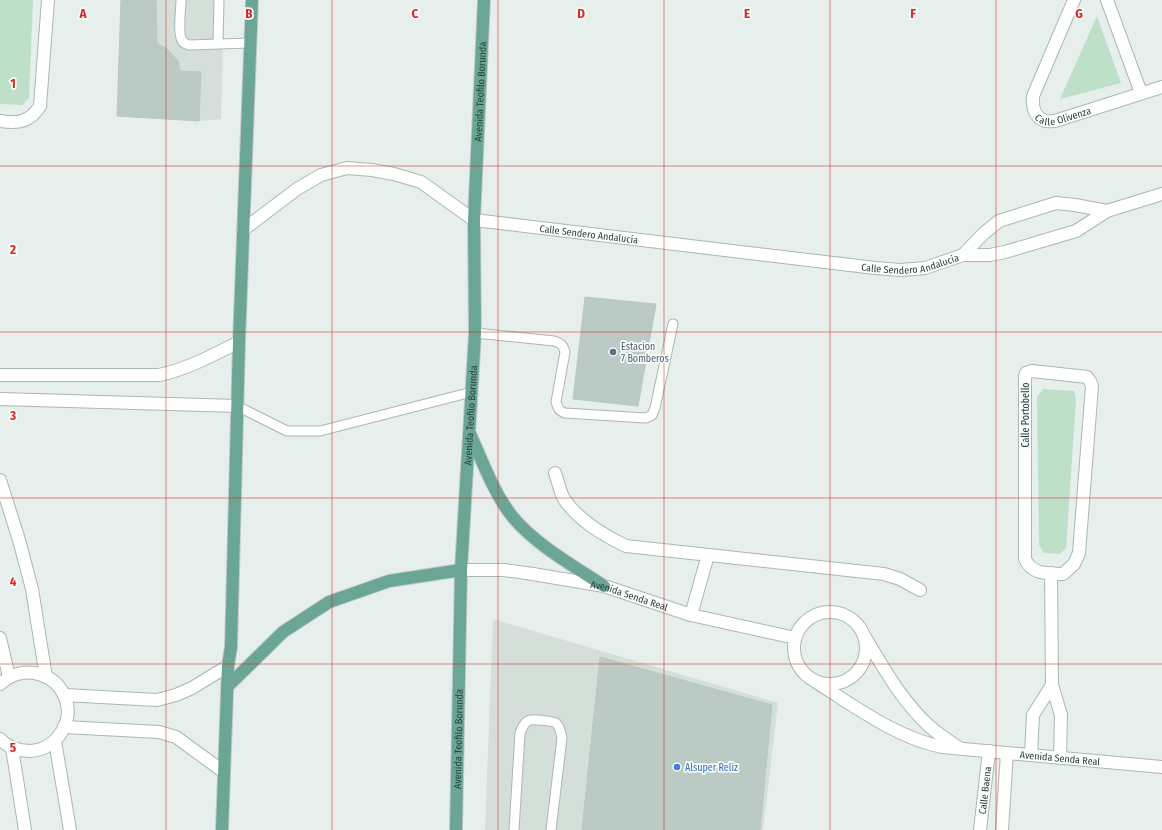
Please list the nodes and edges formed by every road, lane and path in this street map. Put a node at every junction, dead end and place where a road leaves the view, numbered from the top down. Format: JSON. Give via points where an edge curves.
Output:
{"nodes":[{"id":1,"x":48,"y":0,"type":"edge"},
{"id":2,"x":181,"y":0,"type":"edge"},
{"id":3,"x":219,"y":0,"type":"edge"},
{"id":4,"x":252,"y":0,"type":"edge"},
{"id":5,"x":484,"y":0,"type":"edge"},
{"id":6,"x":1074,"y":0,"type":"edge"},
{"id":7,"x":1107,"y":0,"type":"edge"},
{"id":8,"x":250,"y":43,"type":"junction"},
{"id":9,"x":218,"y":44,"type":"junction"},
{"id":10,"x":1162,"y":86,"type":"edge"},
{"id":11,"x":1140,"y":93,"type":"junction"},
{"id":12,"x":0,"y":121,"type":"edge"},
{"id":13,"x":1162,"y":194,"type":"edge"},
{"id":14,"x":1107,"y":212,"type":"junction"},
{"id":15,"x":474,"y":220,"type":"junction"},
{"id":16,"x":243,"y":230,"type":"junction"},
{"id":17,"x":963,"y":255,"type":"junction"},
{"id":18,"x":673,"y":324,"type":"dead end"},
{"id":19,"x":475,"y":333,"type":"junction"},
{"id":20,"x":239,"y":342,"type":"junction"},
{"id":21,"x":0,"y":375,"type":"edge"},
{"id":22,"x":472,"y":392,"type":"junction"},
{"id":23,"x":0,"y":399,"type":"edge"},
{"id":24,"x":237,"y":406,"type":"junction"},
{"id":25,"x":469,"y":432,"type":"junction"},
{"id":26,"x":555,"y":473,"type":"dead end"},
{"id":27,"x":0,"y":480,"type":"edge"},
{"id":28,"x":708,"y":555,"type":"junction"},
{"id":29,"x":460,"y":570,"type":"junction"},
{"id":30,"x":1051,"y":573,"type":"junction"},
{"id":31,"x":604,"y":586,"type":"junction"},
{"id":32,"x":920,"y":590,"type":"dead end"},
{"id":33,"x":691,"y":615,"type":"junction"},
{"id":34,"x":864,"y":634,"type":"junction"},
{"id":35,"x":0,"y":638,"type":"edge"},
{"id":36,"x":795,"y":638,"type":"junction"},
{"id":37,"x":228,"y":666,"type":"junction"},
{"id":38,"x":46,"y":677,"type":"junction"},
{"id":39,"x":5,"y":681,"type":"edge"},
{"id":40,"x":816,"y":682,"type":"junction"},
{"id":41,"x":1052,"y":684,"type":"junction"},
{"id":42,"x":228,"y":686,"type":"junction"},
{"id":43,"x":64,"y":696,"type":"junction"},
{"id":44,"x":64,"y":727,"type":"junction"},
{"id":45,"x":0,"y":739,"type":"edge"},
{"id":46,"x":54,"y":741,"type":"junction"},
{"id":47,"x":12,"y":748,"type":"junction"},
{"id":48,"x":959,"y":748,"type":"junction"},
{"id":49,"x":989,"y":751,"type":"junction"},
{"id":50,"x":1007,"y":752,"type":"junction"},
{"id":51,"x":1031,"y":754,"type":"junction"},
{"id":52,"x":1060,"y":758,"type":"junction"},
{"id":53,"x":1162,"y":768,"type":"edge"},
{"id":54,"x":224,"y":772,"type":"junction"},
{"id":55,"x":982,"y":809,"type":"junction"},
{"id":56,"x":1003,"y":811,"type":"junction"},
{"id":57,"x":25,"y":830,"type":"edge"},
{"id":58,"x":70,"y":830,"type":"edge"},
{"id":59,"x":222,"y":830,"type":"edge"},
{"id":60,"x":456,"y":830,"type":"edge"},
{"id":61,"x":514,"y":830,"type":"edge"},
{"id":62,"x":551,"y":830,"type":"edge"},
{"id":63,"x":980,"y":830,"type":"edge"},
{"id":64,"x":1002,"y":830,"type":"edge"}],
"edges":[{"from":1,"to":12,"type":"street","via":[[40,106],[34,116],[27,120]]},
{"from":2,"to":9,"type":"lane","via":[[180,33],[184,43]]},
{"from":3,"to":9,"type":"lane"},
{"from":4,"to":8,"type":"main road"},
{"from":5,"to":15,"type":"main road","name":"Avenida Teofilo Borunda"},
{"from":6,"to":11,"type":"street","name":"Calle Olivenza","via":[[1033,96],[1032,104],[1037,115],[1044,121],[1055,121]]},
{"from":7,"to":11,"type":"street"},
{"from":8,"to":9,"type":"lane"},
{"from":8,"to":16,"type":"main road"},
{"from":10,"to":11,"type":"street","name":"Calle Olivenza"},
{"from":13,"to":14,"type":"street","name":"Calle Sendero Andalucía"},
{"from":14,"to":17,"type":"street","name":"Calle Sendero Andalucía","via":[[1076,230],[1005,252]]},
{"from":14,"to":17,"type":"street","name":"Calle Sendero Andalucía","via":[[1075,205],[1049,206],[1000,221]]},
{"from":15,"to":16,"type":"street","name":"Calle Sendero Andalucía","via":[[420,182],[394,174],[348,168],[320,175],[296,189]]},
{"from":15,"to":17,"type":"street","name":"Calle Sendero Andalucía","via":[[901,270],[925,268]]},
{"from":15,"to":19,"type":"main road","name":"Avenida Teofilo Borunda"},
{"from":16,"to":20,"type":"main road"},
{"from":18,"to":19,"type":"lane","via":[[655,408],[652,415],[646,418],[565,413],[558,408],[556,402],[565,352],[560,342]]},
{"from":19,"to":22,"type":"main road","name":"Avenida Teofilo Borunda"},
{"from":20,"to":21,"type":"street","via":[[190,366],[160,375]]},
{"from":20,"to":24,"type":"main road"},
{"from":22,"to":24,"type":"lane","via":[[320,431],[287,430]]},
{"from":22,"to":25,"type":"main road","name":"Avenida Teofilo Borunda"},
{"from":23,"to":24,"type":"street"},
{"from":24,"to":37,"type":"main road","via":[[231,647]]},
{"from":25,"to":29,"type":"main road","name":"Avenida Teofilo Borunda"},
{"from":25,"to":31,"type":"main road","via":[[503,504],[520,526],[557,555]]},
{"from":26,"to":28,"type":"street","via":[[564,499],[583,520],[605,536],[626,546]]},
{"from":27,"to":38,"type":"street","via":[[32,589]]},
{"from":28,"to":32,"type":"street","via":[[884,574]]},
{"from":28,"to":33,"type":"street"},
{"from":29,"to":31,"type":"street","name":"Avenida Senda Real","via":[[511,571]]},
{"from":29,"to":42,"type":"main road","via":[[389,581],[329,602],[283,632]]},
{"from":29,"to":60,"type":"main road","name":"Avenida Teofilo Borunda"},
{"from":30,"to":30,"type":"street","name":"Calle Portobello","via":[[1063,574],[1074,564],[1079,552],[1092,386],[1087,377],[1032,371],[1024,376],[1026,559],[1033,569]]},
{"from":30,"to":41,"type":"street"},
{"from":31,"to":33,"type":"street","name":"Avenida Senda Real"},
{"from":33,"to":36,"type":"street","name":"Avenida Senda Real"},
{"from":34,"to":36,"type":"street","via":[[857,623],[847,615],[821,612],[809,618],[800,627]]},
{"from":34,"to":40,"type":"street","via":[[866,648],[863,662],[855,673],[844,681],[830,684]]},
{"from":34,"to":48,"type":"street","via":[[892,683],[910,705],[929,726]]},
{"from":35,"to":39,"type":"street"},
{"from":36,"to":40,"type":"street","name":"Avenida Senda Real","via":[[793,652],[797,664],[805,675]]},
{"from":37,"to":42,"type":"main road"},
{"from":37,"to":43,"type":"street","via":[[192,688],[157,700]]},
{"from":38,"to":39,"type":"street","via":[[34,673],[21,673]]},
{"from":38,"to":43,"type":"street","via":[[57,684]]},
{"from":40,"to":48,"type":"street","name":"Avenida Senda Real","via":[[905,735],[925,744]]},
{"from":41,"to":51,"type":"street","via":[[1033,715]]},
{"from":41,"to":52,"type":"street","via":[[1061,715]]},
{"from":42,"to":54,"type":"main road"},
{"from":43,"to":44,"type":"street","via":[[67,717]]},
{"from":44,"to":46,"type":"street"},
{"from":44,"to":54,"type":"street","via":[[160,732],[176,738]]},
{"from":45,"to":47,"type":"street"},
{"from":46,"to":47,"type":"street","via":[[34,750]]},
{"from":46,"to":58,"type":"street"},
{"from":47,"to":57,"type":"street"},
{"from":48,"to":49,"type":"street","name":"Avenida Senda Real"},
{"from":49,"to":50,"type":"street","name":"Avenida Senda Real"},
{"from":49,"to":55,"type":"street","name":"Calle Baena"},
{"from":50,"to":51,"type":"street","name":"Avenida Senda Real"},
{"from":50,"to":56,"type":"street","name":"Calle Baena"},
{"from":51,"to":52,"type":"street","name":"Avenida Senda Real"},
{"from":52,"to":53,"type":"street","name":"Avenida Senda Real"},
{"from":54,"to":59,"type":"main road"},
{"from":55,"to":56,"type":"street"},
{"from":55,"to":63,"type":"street","name":"Calle Baena"},
{"from":56,"to":64,"type":"street","name":"Calle Baena"},
{"from":61,"to":62,"type":"lane","via":[[520,733],[523,725],[530,720],[551,721],[560,730],[562,738]]}]}
